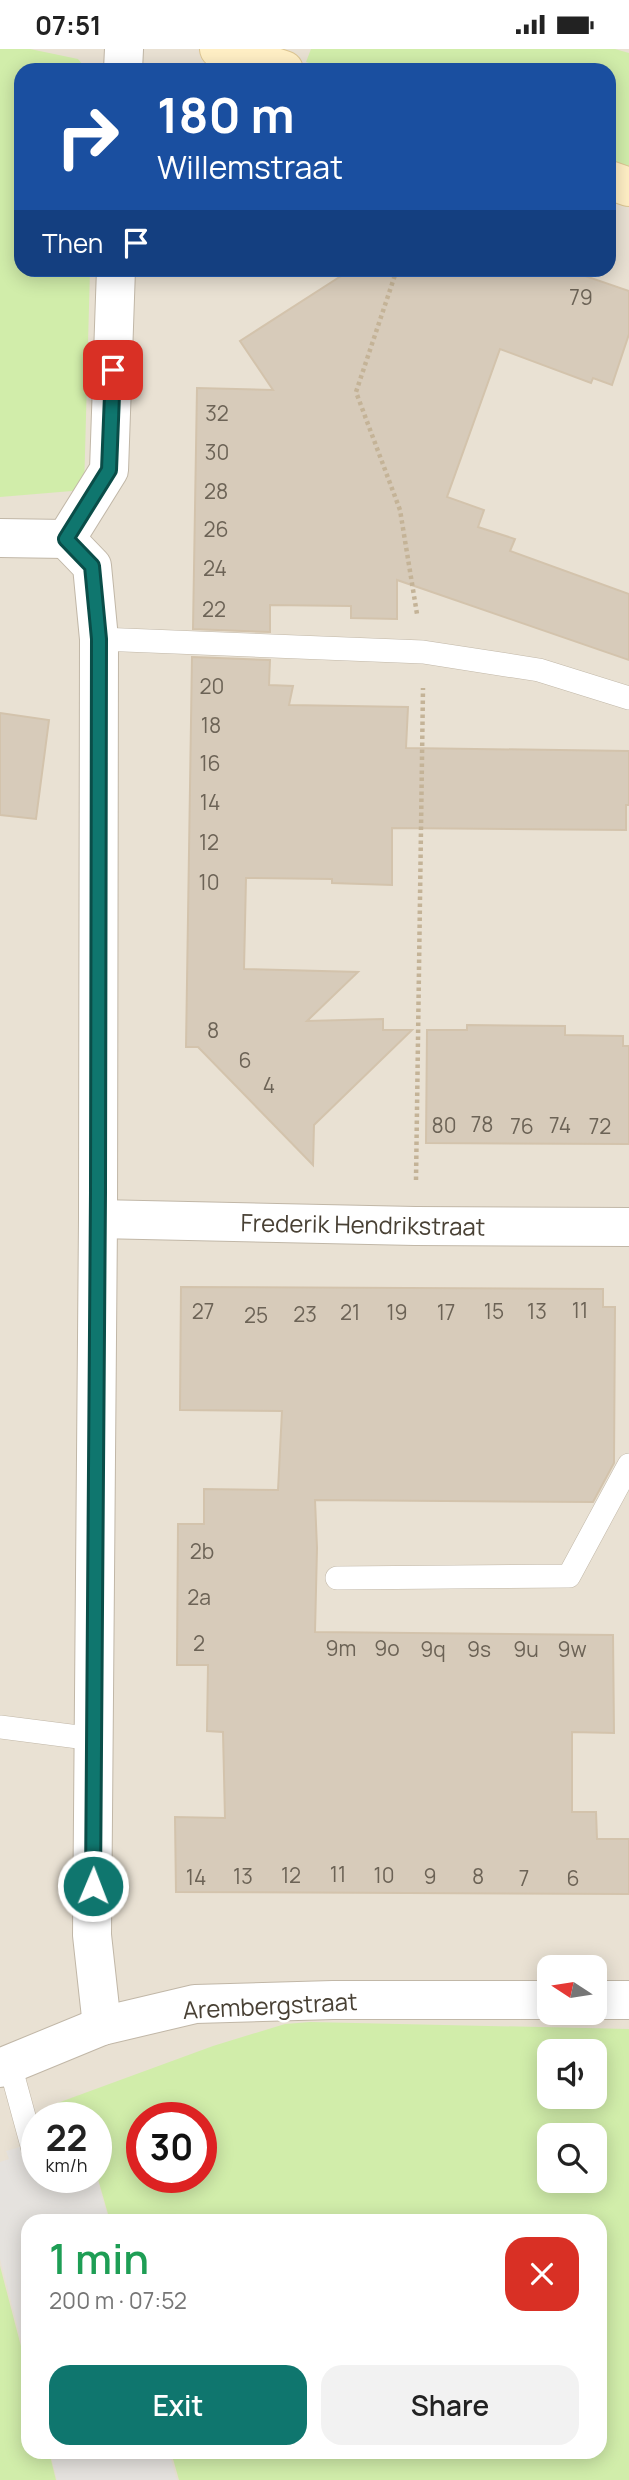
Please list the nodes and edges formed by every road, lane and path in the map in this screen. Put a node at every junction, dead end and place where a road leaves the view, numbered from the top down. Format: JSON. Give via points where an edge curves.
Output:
{"nodes":[{"id":1,"x":219,"y":49,"type":"edge"},
{"id":2,"x":276,"y":61,"type":"edge"},
{"id":3,"x":116,"y":277,"type":"edge"},
{"id":4,"x":394,"y":277,"type":"edge"},
{"id":5,"x":0,"y":538,"type":"edge"},
{"id":6,"x":66,"y":539,"type":"junction"},
{"id":7,"x":99,"y":639,"type":"junction"},
{"id":8,"x":423,"y":652,"type":"junction"},
{"id":9,"x":629,"y":698,"type":"edge"},
{"id":10,"x":98,"y":1219,"type":"junction"},
{"id":11,"x":415,"y":1226,"type":"junction"},
{"id":12,"x":629,"y":1227,"type":"edge"},
{"id":13,"x":629,"y":1465,"type":"edge"},
{"id":14,"x":337,"y":1578,"type":"dead end"},
{"id":15,"x":0,"y":1727,"type":"edge"},
{"id":16,"x":94,"y":1739,"type":"junction"},
{"id":17,"x":537,"y":2000,"type":"edge"},
{"id":18,"x":607,"y":2000,"type":"edge"},
{"id":19,"x":629,"y":2000,"type":"edge"},
{"id":20,"x":102,"y":2026,"type":"junction"},
{"id":21,"x":5,"y":2066,"type":"edge"},
{"id":22,"x":21,"y":2114,"type":"edge"}],
"edges":[{"from":1,"to":2,"type":"street"},
{"from":3,"to":6,"type":"street","via":[[109,470]]},
{"from":4,"to":8,"type":"path","via":[[356,392],[400,510]]},
{"from":5,"to":6,"type":"street"},
{"from":6,"to":7,"type":"street","via":[[92,566]]},
{"from":7,"to":8,"type":"lane"},
{"from":7,"to":10,"type":"street"},
{"from":8,"to":9,"type":"lane","via":[[539,670]]},
{"from":8,"to":11,"type":"path"},
{"from":10,"to":11,"type":"street","name":"Frederik Hendrikstraat"},
{"from":10,"to":16,"type":"street"},
{"from":11,"to":12,"type":"street","name":"Frederik Hendrikstraat"},
{"from":13,"to":14,"type":"lane","via":[[569,1576]]},
{"from":15,"to":16,"type":"lane"},
{"from":16,"to":20,"type":"street","via":[[92,1935]]},
{"from":17,"to":20,"type":"street","name":"Arembergstraat","via":[[195,2004]]},
{"from":18,"to":19,"type":"street"},
{"from":20,"to":21,"type":"street","name":"Arembergstraat"},
{"from":21,"to":22,"type":"lane"}]}
